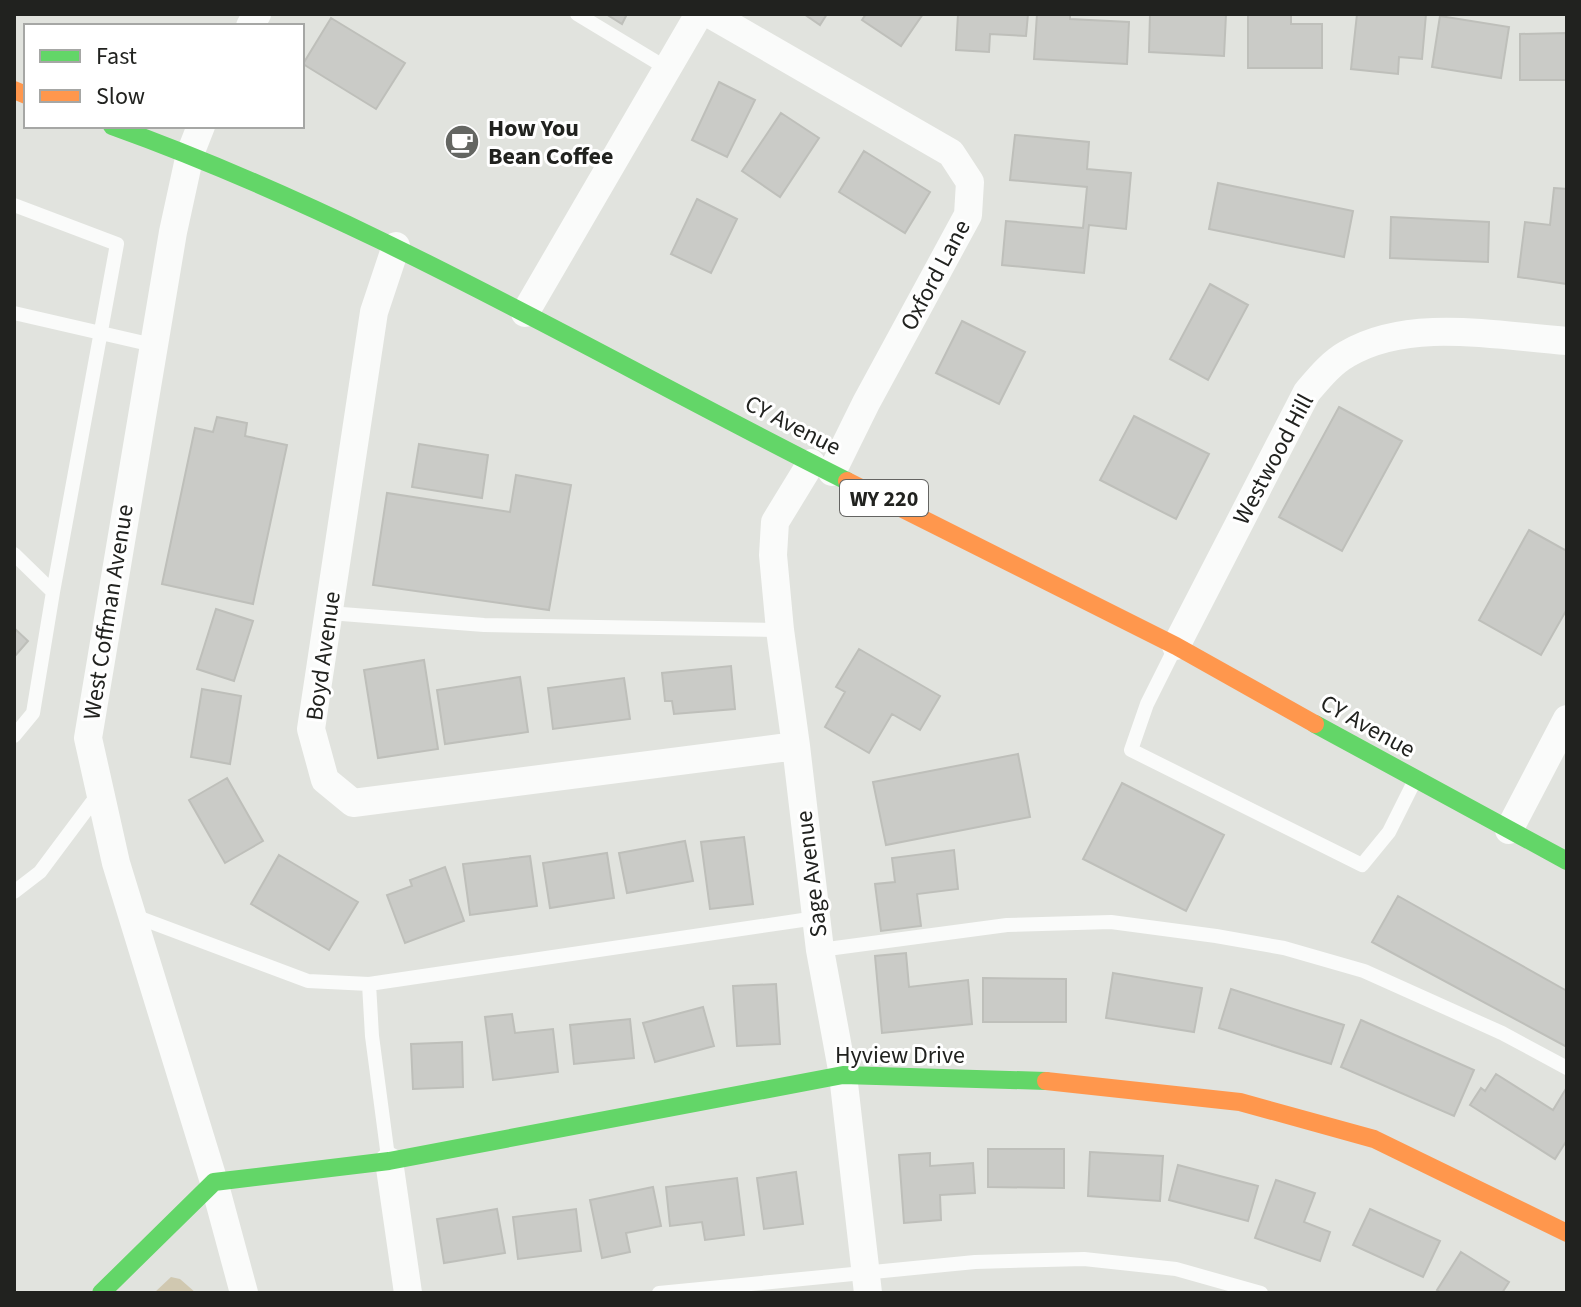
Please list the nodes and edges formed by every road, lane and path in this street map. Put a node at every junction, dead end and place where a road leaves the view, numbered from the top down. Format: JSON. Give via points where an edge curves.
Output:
{"nodes":[{"id":1,"x":577,"y":14,"type":"edge"},
{"id":2,"x":699,"y":14,"type":"edge"},
{"id":3,"x":710,"y":14,"type":"edge"},
{"id":4,"x":668,"y":69,"type":"junction"},
{"id":5,"x":118,"y":128,"type":"edge"},
{"id":6,"x":200,"y":128,"type":"edge"},
{"id":7,"x":190,"y":154,"type":"junction"},
{"id":8,"x":14,"y":205,"type":"edge"},
{"id":9,"x":396,"y":246,"type":"junction"},
{"id":10,"x":14,"y":313,"type":"edge"},
{"id":11,"x":525,"y":313,"type":"junction"},
{"id":12,"x":102,"y":332,"type":"junction"},
{"id":13,"x":1567,"y":341,"type":"edge"},
{"id":14,"x":153,"y":345,"type":"junction"},
{"id":15,"x":821,"y":467,"type":"junction"},
{"id":16,"x":14,"y":554,"type":"edge"},
{"id":17,"x":53,"y":592,"type":"junction"},
{"id":18,"x":329,"y":613,"type":"junction"},
{"id":19,"x":780,"y":630,"type":"junction"},
{"id":20,"x":1176,"y":646,"type":"junction"},
{"id":21,"x":1567,"y":719,"type":"edge"},
{"id":22,"x":14,"y":736,"type":"edge"},
{"id":23,"x":796,"y":746,"type":"junction"},
{"id":24,"x":1415,"y":780,"type":"junction"},
{"id":25,"x":100,"y":791,"type":"junction"},
{"id":26,"x":1509,"y":830,"type":"junction"},
{"id":27,"x":1567,"y":861,"type":"edge"},
{"id":28,"x":14,"y":892,"type":"edge"},
{"id":29,"x":132,"y":914,"type":"junction"},
{"id":30,"x":816,"y":918,"type":"junction"},
{"id":31,"x":820,"y":950,"type":"junction"},
{"id":32,"x":369,"y":984,"type":"junction"},
{"id":33,"x":1567,"y":1068,"type":"edge"},
{"id":34,"x":843,"y":1075,"type":"junction"},
{"id":35,"x":389,"y":1161,"type":"junction"},
{"id":36,"x":214,"y":1182,"type":"junction"},
{"id":37,"x":1567,"y":1233,"type":"edge"},
{"id":38,"x":867,"y":1283,"type":"edge"},
{"id":39,"x":101,"y":1293,"type":"edge"},
{"id":40,"x":244,"y":1293,"type":"edge"},
{"id":41,"x":408,"y":1293,"type":"edge"},
{"id":42,"x":659,"y":1293,"type":"edge"},
{"id":43,"x":1261,"y":1293,"type":"edge"}],
"edges":[{"from":1,"to":4,"type":"lane"},
{"from":2,"to":4,"type":"street"},
{"from":3,"to":15,"type":"street","name":"Oxford Lane","via":[[951,153],[970,182],[968,215],[866,403]]},
{"from":4,"to":11,"type":"street"},
{"from":5,"to":7,"type":"main road","name":"CY Avenue","number":"WY 220"},
{"from":6,"to":7,"type":"street","name":"West Coffman Avenue"},
{"from":7,"to":9,"type":"main road","name":"CY Avenue","number":"WY 220"},
{"from":7,"to":14,"type":"street","name":"West Coffman Avenue"},
{"from":8,"to":12,"type":"lane","via":[[117,244]]},
{"from":9,"to":11,"type":"main road","name":"CY Avenue","number":"WY 220"},
{"from":9,"to":18,"type":"street","name":"Boyd Avenue","via":[[374,312]]},
{"from":10,"to":12,"type":"lane"},
{"from":11,"to":15,"type":"main road","name":"CY Avenue","number":"WY 220"},
{"from":12,"to":14,"type":"lane"},
{"from":12,"to":17,"type":"lane"},
{"from":13,"to":20,"type":"street","name":"Westwood Hill","via":[[1433,331],[1396,334],[1347,354],[1327,369],[1307,392]]},
{"from":14,"to":25,"type":"street","name":"West Coffman Avenue","via":[[88,738]]},
{"from":15,"to":19,"type":"street","name":"Sage Avenue","via":[[775,522]]},
{"from":15,"to":20,"type":"main road","name":"CY Avenue","number":"WY 220"},
{"from":16,"to":17,"type":"lane"},
{"from":17,"to":22,"type":"lane","via":[[33,713]]},
{"from":18,"to":19,"type":"lane","via":[[484,625]]},
{"from":18,"to":23,"type":"street","name":"Boyd Avenue","via":[[311,729],[325,780],[353,803]]},
{"from":19,"to":23,"type":"street","name":"Sage Avenue"},
{"from":20,"to":24,"type":"main road","name":"CY Avenue","number":"WY 220"},
{"from":20,"to":24,"type":"lane","via":[[1131,750],[1362,865],[1389,832]]},
{"from":21,"to":26,"type":"street"},
{"from":23,"to":30,"type":"street","name":"Sage Avenue"},
{"from":24,"to":26,"type":"main road","name":"CY Avenue","number":"WY 220"},
{"from":25,"to":28,"type":"lane","via":[[40,872]]},
{"from":25,"to":29,"type":"street","name":"West Coffman Avenue"},
{"from":26,"to":27,"type":"main road","name":"CY Avenue","number":"WY 220"},
{"from":29,"to":32,"type":"lane","via":[[308,981]]},
{"from":29,"to":36,"type":"street","name":"West Coffman Avenue"},
{"from":30,"to":31,"type":"street","name":"Sage Avenue"},
{"from":30,"to":32,"type":"lane"},
{"from":31,"to":33,"type":"lane","via":[[1022,925],[1111,922],[1216,936],[1364,971]]},
{"from":31,"to":34,"type":"street","name":"Sage Avenue"},
{"from":32,"to":35,"type":"lane"},
{"from":34,"to":35,"type":"main road","name":"Hyview Drive"},
{"from":34,"to":37,"type":"main road","name":"Hyview Drive","via":[[1070,1082],[1240,1102],[1374,1139]]},
{"from":34,"to":38,"type":"street","name":"Sage Avenue"},
{"from":35,"to":36,"type":"main road","name":"Hyview Drive"},
{"from":35,"to":41,"type":"street"},
{"from":36,"to":39,"type":"main road"},
{"from":36,"to":40,"type":"street","name":"West Coffman Avenue"},
{"from":38,"to":42,"type":"lane"},
{"from":38,"to":43,"type":"lane","via":[[975,1262],[1084,1259],[1176,1269]]}]}
